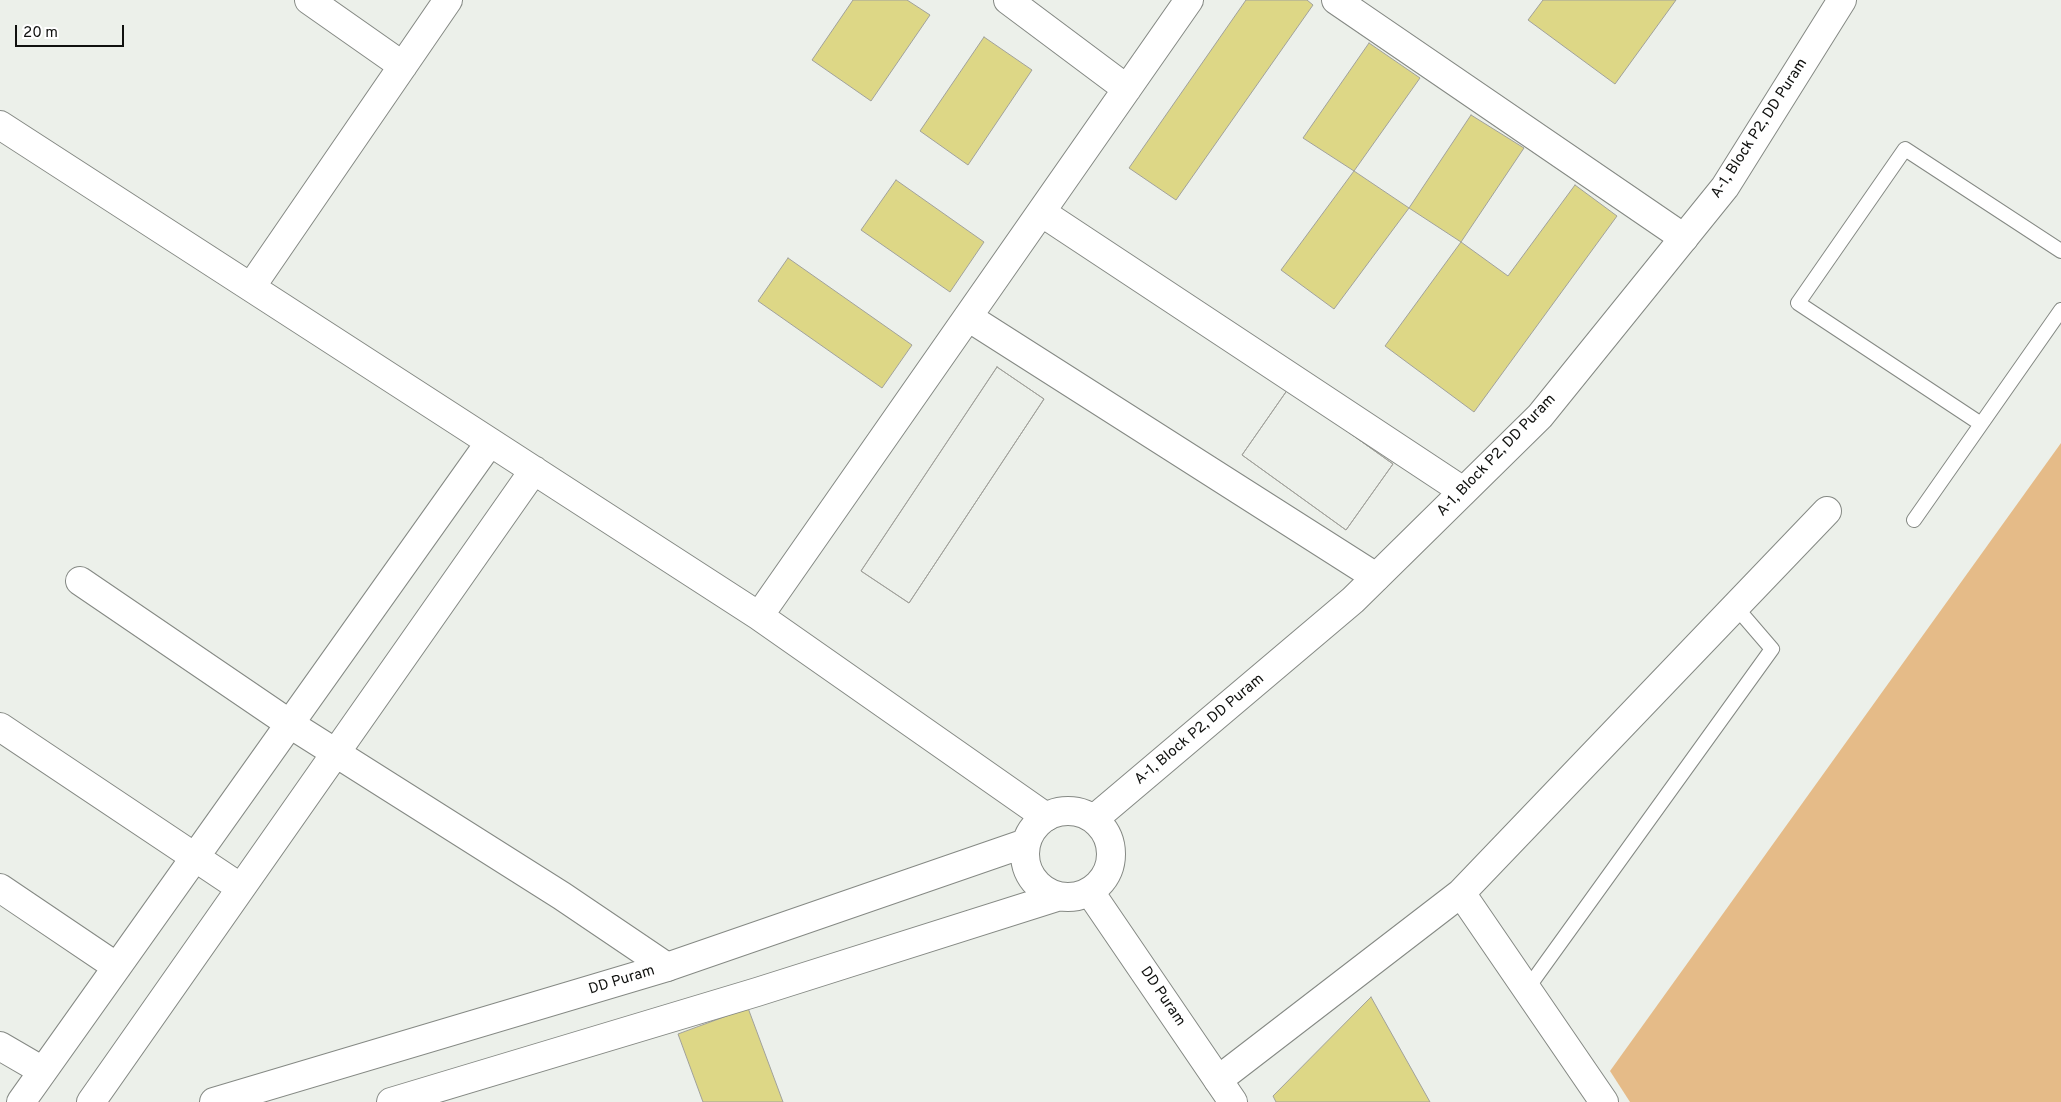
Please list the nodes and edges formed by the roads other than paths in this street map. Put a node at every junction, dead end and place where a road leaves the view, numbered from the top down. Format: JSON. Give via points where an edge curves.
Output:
{"nodes":[{"id":1,"x":309,"y":0,"type":"edge"},
{"id":2,"x":448,"y":0,"type":"edge"},
{"id":3,"x":1008,"y":0,"type":"edge"},
{"id":4,"x":1189,"y":0,"type":"edge"},
{"id":5,"x":1336,"y":0,"type":"edge"},
{"id":6,"x":1842,"y":0,"type":"edge"},
{"id":7,"x":403,"y":66,"type":"junction"},
{"id":8,"x":1127,"y":89,"type":"junction"},
{"id":9,"x":0,"y":124,"type":"edge"},
{"id":10,"x":1041,"y":212,"type":"junction"},
{"id":11,"x":1684,"y":238,"type":"junction"},
{"id":12,"x":2061,"y":251,"type":"edge"},
{"id":13,"x":251,"y":287,"type":"junction"},
{"id":14,"x":2061,"y":310,"type":"edge"},
{"id":15,"x":968,"y":316,"type":"junction"},
{"id":16,"x":1981,"y":424,"type":"junction"},
{"id":17,"x":490,"y":442,"type":"junction"},
{"id":18,"x":534,"y":470,"type":"junction"},
{"id":19,"x":1463,"y":491,"type":"junction"},
{"id":20,"x":1826,"y":511,"type":"dead end"},
{"id":21,"x":1914,"y":520,"type":"dead end"},
{"id":22,"x":1376,"y":577,"type":"junction"},
{"id":23,"x":80,"y":580,"type":"dead end"},
{"id":24,"x":1735,"y":606,"type":"junction"},
{"id":25,"x":759,"y":616,"type":"junction"},
{"id":26,"x":290,"y":724,"type":"junction"},
{"id":27,"x":0,"y":727,"type":"edge"},
{"id":28,"x":334,"y":751,"type":"junction"},
{"id":29,"x":1046,"y":817,"type":"junction"},
{"id":30,"x":1094,"y":819,"type":"junction"},
{"id":31,"x":1026,"y":843,"type":"junction"},
{"id":32,"x":195,"y":857,"type":"junction"},
{"id":33,"x":0,"y":888,"type":"edge"},
{"id":34,"x":241,"y":888,"type":"junction"},
{"id":35,"x":1090,"y":892,"type":"junction"},
{"id":36,"x":1461,"y":893,"type":"junction"},
{"id":37,"x":1057,"y":896,"type":"junction"},
{"id":38,"x":117,"y":967,"type":"junction"},
{"id":39,"x":667,"y":967,"type":"junction"},
{"id":40,"x":1527,"y":990,"type":"junction"},
{"id":41,"x":0,"y":1046,"type":"edge"},
{"id":42,"x":43,"y":1071,"type":"junction"},
{"id":43,"x":1218,"y":1080,"type":"junction"},
{"id":44,"x":21,"y":1102,"type":"edge"},
{"id":45,"x":91,"y":1102,"type":"edge"},
{"id":46,"x":214,"y":1102,"type":"edge"},
{"id":47,"x":391,"y":1102,"type":"edge"},
{"id":48,"x":1233,"y":1102,"type":"edge"},
{"id":49,"x":1604,"y":1102,"type":"edge"}],
"edges":[{"from":1,"to":7,"type":"street"},
{"from":2,"to":7,"type":"street"},
{"from":3,"to":8,"type":"street"},
{"from":4,"to":8,"type":"street"},
{"from":5,"to":11,"type":"street"},
{"from":6,"to":11,"type":"street","name":"A-1, Block P2, DD Puram","via":[[1725,187]]},
{"from":7,"to":13,"type":"street"},
{"from":8,"to":10,"type":"street"},
{"from":9,"to":13,"type":"street"},
{"from":10,"to":15,"type":"street"},
{"from":10,"to":19,"type":"street"},
{"from":11,"to":19,"type":"street","name":"A-1, Block P2, DD Puram","via":[[1540,416]]},
{"from":12,"to":16,"type":"lane","via":[[1905,149],[1798,303]]},
{"from":13,"to":17,"type":"street"},
{"from":14,"to":16,"type":"lane"},
{"from":15,"to":22,"type":"street"},
{"from":15,"to":25,"type":"street"},
{"from":16,"to":21,"type":"lane"},
{"from":17,"to":18,"type":"street"},
{"from":17,"to":26,"type":"street"},
{"from":18,"to":25,"type":"street"},
{"from":18,"to":28,"type":"street"},
{"from":19,"to":22,"type":"street","name":"A-1, Block P2, DD Puram"},
{"from":20,"to":24,"type":"street"},
{"from":22,"to":30,"type":"street","name":"A-1, Block P2, DD Puram"},
{"from":23,"to":26,"type":"street"},
{"from":24,"to":36,"type":"street"},
{"from":24,"to":40,"type":"lane","via":[[1772,649]]},
{"from":25,"to":29,"type":"street"},
{"from":26,"to":28,"type":"street"},
{"from":26,"to":32,"type":"street"},
{"from":27,"to":32,"type":"street"},
{"from":28,"to":34,"type":"street"},
{"from":28,"to":39,"type":"street"},
{"from":29,"to":30,"type":"street","via":[[1062,811],[1079,812]]},
{"from":29,"to":31,"type":"street","via":[[1033,828]]},
{"from":30,"to":35,"type":"street","via":[[1106,832],[1111,848],[1110,865],[1103,881]]},
{"from":31,"to":37,"type":"street","via":[[1024,860],[1030,877],[1042,889]]},
{"from":31,"to":39,"type":"street","name":"DD Puram"},
{"from":32,"to":34,"type":"street"},
{"from":32,"to":38,"type":"street"},
{"from":33,"to":38,"type":"street"},
{"from":34,"to":45,"type":"street"},
{"from":35,"to":37,"type":"street","via":[[1074,898]]},
{"from":35,"to":43,"type":"street","name":"DD Puram"},
{"from":36,"to":40,"type":"street"},
{"from":36,"to":43,"type":"street"},
{"from":37,"to":47,"type":"street","via":[[757,992]]},
{"from":38,"to":42,"type":"street"},
{"from":39,"to":46,"type":"street","name":"DD Puram"},
{"from":40,"to":49,"type":"street"},
{"from":41,"to":42,"type":"street"},
{"from":42,"to":44,"type":"street"},
{"from":43,"to":48,"type":"street","name":"DD Puram"}]}
